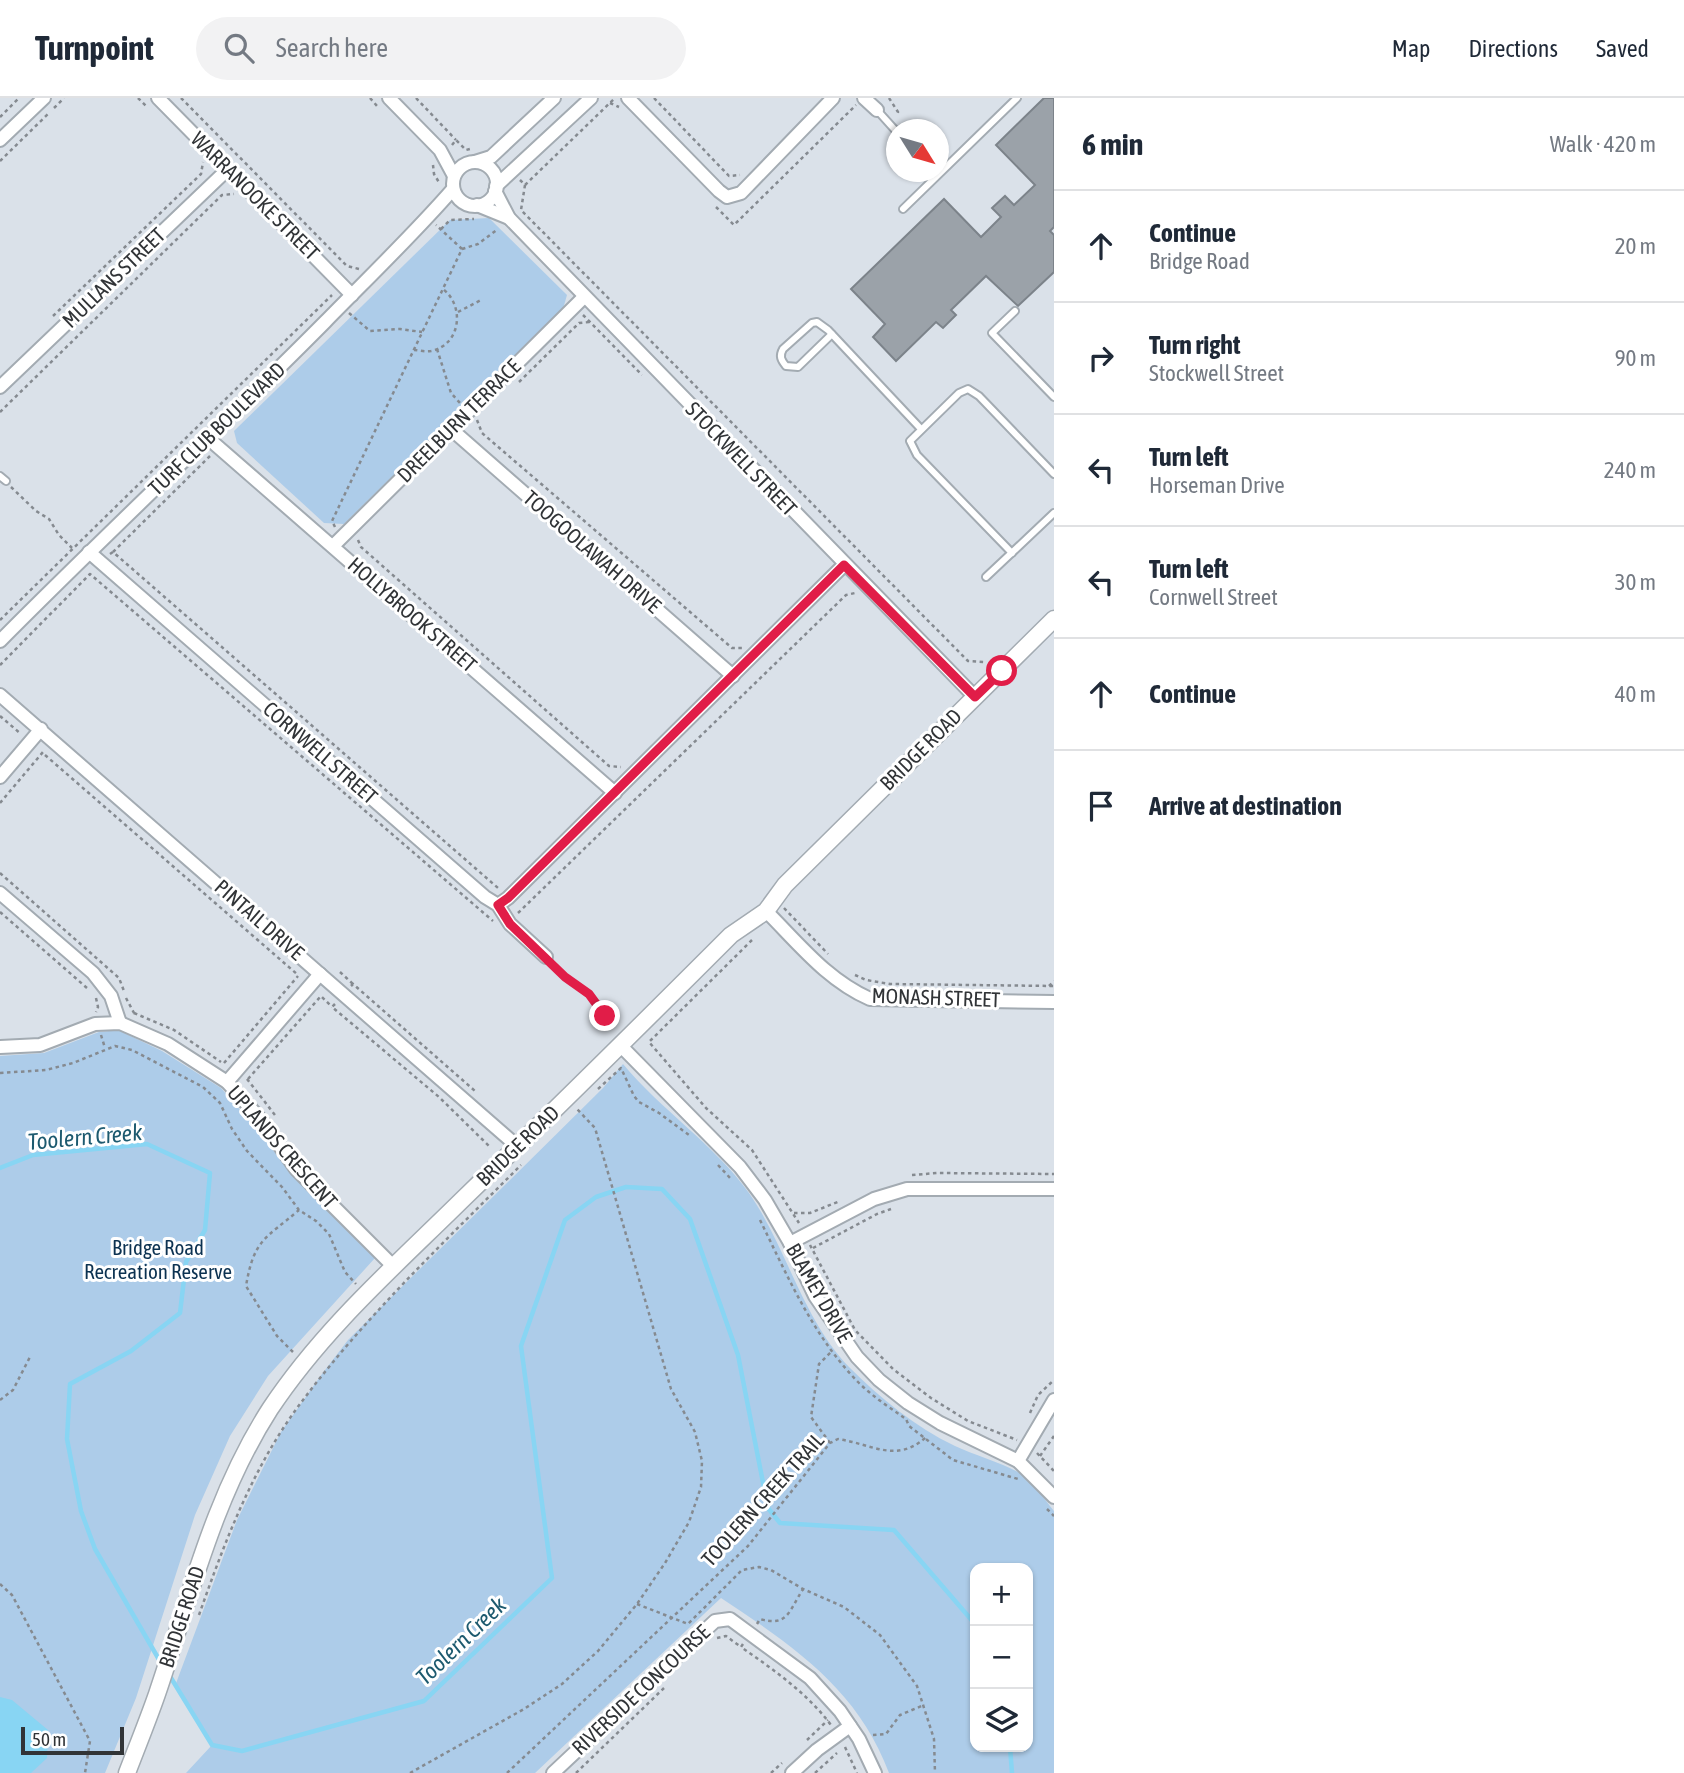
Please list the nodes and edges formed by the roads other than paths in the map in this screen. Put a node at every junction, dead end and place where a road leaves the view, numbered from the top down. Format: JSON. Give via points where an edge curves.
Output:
{"nodes":[{"id":1,"x":44,"y":98,"type":"edge"},
{"id":2,"x":158,"y":98,"type":"edge"},
{"id":3,"x":389,"y":98,"type":"edge"},
{"id":4,"x":554,"y":98,"type":"edge"},
{"id":5,"x":591,"y":98,"type":"edge"},
{"id":6,"x":833,"y":98,"type":"edge"},
{"id":7,"x":864,"y":98,"type":"edge"},
{"id":8,"x":1017,"y":98,"type":"edge"},
{"id":9,"x":624,"y":103,"type":"edge"},
{"id":10,"x":877,"y":110,"type":"joint"},
{"id":11,"x":886,"y":120,"type":"edge"},
{"id":12,"x":0,"y":140,"type":"edge"},
{"id":13,"x":440,"y":150,"type":"junction"},
{"id":14,"x":472,"y":162,"type":"junction"},
{"id":15,"x":228,"y":169,"type":"junction"},
{"id":16,"x":454,"y":182,"type":"junction"},
{"id":17,"x":496,"y":189,"type":"junction"},
{"id":18,"x":473,"y":209,"type":"junction"},
{"id":19,"x":903,"y":209,"type":"dead end"},
{"id":20,"x":430,"y":215,"type":"junction"},
{"id":21,"x":509,"y":218,"type":"junction"},
{"id":22,"x":352,"y":295,"type":"junction"},
{"id":23,"x":580,"y":302,"type":"junction"},
{"id":24,"x":1015,"y":311,"type":"dead end"},
{"id":25,"x":832,"y":334,"type":"junction"},
{"id":26,"x":0,"y":387,"type":"edge"},
{"id":27,"x":1054,"y":397,"type":"edge"},
{"id":28,"x":921,"y":429,"type":"junction"},
{"id":29,"x":456,"y":433,"type":"junction"},
{"id":30,"x":209,"y":439,"type":"junction"},
{"id":31,"x":1054,"y":474,"type":"edge"},
{"id":32,"x":0,"y":476,"type":"edge"},
{"id":33,"x":6,"y":481,"type":"road end"},
{"id":34,"x":1054,"y":513,"type":"edge"},
{"id":35,"x":337,"y":542,"type":"junction"},
{"id":36,"x":89,"y":552,"type":"junction"},
{"id":37,"x":1012,"y":553,"type":"junction"},
{"id":38,"x":844,"y":565,"type":"junction"},
{"id":39,"x":986,"y":577,"type":"dead end"},
{"id":40,"x":1054,"y":619,"type":"edge"},
{"id":41,"x":0,"y":641,"type":"edge"},
{"id":42,"x":728,"y":672,"type":"junction"},
{"id":43,"x":0,"y":695,"type":"edge"},
{"id":44,"x":975,"y":697,"type":"junction"},
{"id":45,"x":41,"y":729,"type":"junction"},
{"id":46,"x":0,"y":777,"type":"edge"},
{"id":47,"x":615,"y":793,"type":"junction"},
{"id":48,"x":0,"y":892,"type":"edge"},
{"id":49,"x":498,"y":905,"type":"junction"},
{"id":50,"x":766,"y":911,"type":"junction"},
{"id":51,"x":546,"y":957,"type":"road end"},
{"id":52,"x":320,"y":974,"type":"junction"},
{"id":53,"x":1054,"y":1002,"type":"edge"},
{"id":54,"x":120,"y":1023,"type":"junction"},
{"id":55,"x":621,"y":1046,"type":"junction"},
{"id":56,"x":0,"y":1047,"type":"edge"},
{"id":57,"x":227,"y":1082,"type":"junction"},
{"id":58,"x":517,"y":1146,"type":"junction"},
{"id":59,"x":1054,"y":1189,"type":"edge"},
{"id":60,"x":790,"y":1243,"type":"junction"},
{"id":61,"x":394,"y":1267,"type":"junction"},
{"id":62,"x":1054,"y":1401,"type":"edge"},
{"id":63,"x":1018,"y":1461,"type":"junction"},
{"id":64,"x":1054,"y":1497,"type":"edge"},
{"id":65,"x":850,"y":1726,"type":"junction"},
{"id":66,"x":127,"y":1773,"type":"edge"},
{"id":67,"x":553,"y":1773,"type":"edge"},
{"id":68,"x":792,"y":1773,"type":"edge"},
{"id":69,"x":875,"y":1773,"type":"edge"}],
"edges":[{"from":1,"to":12,"type":"street"},
{"from":2,"to":15,"type":"street","name":"WARRANOOKE STREET"},
{"from":3,"to":13,"type":"street"},
{"from":4,"to":14,"type":"street","via":[[491,157]]},
{"from":5,"to":17,"type":"street"},
{"from":6,"to":9,"type":"street","via":[[741,193],[727,197]]},
{"from":7,"to":10,"type":"street"},
{"from":8,"to":19,"type":"lane"},
{"from":10,"to":11,"type":"lane"},
{"from":13,"to":14,"type":"street"},
{"from":13,"to":16,"type":"street"},
{"from":14,"to":16,"type":"street","via":[[458,170]]},
{"from":14,"to":17,"type":"street","via":[[493,172]]},
{"from":15,"to":22,"type":"street","name":"WARRANOOKE STREET"},
{"from":15,"to":26,"type":"street","name":"MULLANS STREET"},
{"from":16,"to":18,"type":"street","via":[[460,200]]},
{"from":16,"to":20,"type":"street","name":"TURF CLUB BOULEVARD"},
{"from":17,"to":18,"type":"street","via":[[488,201]]},
{"from":17,"to":21,"type":"street","name":"STOCKWELL STREET"},
{"from":18,"to":20,"type":"street","name":"TURF CLUB BOULEVARD"},
{"from":18,"to":21,"type":"street","name":"STOCKWELL STREET"},
{"from":20,"to":22,"type":"street","name":"TURF CLUB BOULEVARD"},
{"from":21,"to":23,"type":"street","name":"STOCKWELL STREET"},
{"from":22,"to":30,"type":"street","name":"TURF CLUB BOULEVARD"},
{"from":23,"to":29,"type":"street","name":"DREELBURN TERRACE"},
{"from":23,"to":38,"type":"street","name":"STOCKWELL STREET"},
{"from":24,"to":27,"type":"lane","via":[[992,333]]},
{"from":25,"to":25,"type":"lane","via":[[798,367],[786,366],[781,360],[783,349],[812,323],[823,325]]},
{"from":25,"to":28,"type":"lane"},
{"from":28,"to":31,"type":"lane","via":[[968,389]]},
{"from":28,"to":37,"type":"lane","via":[[910,441],[916,456]]},
{"from":29,"to":35,"type":"street","name":"DREELBURN TERRACE"},
{"from":29,"to":42,"type":"street","name":"TOOGOOLAWAH DRIVE"},
{"from":30,"to":35,"type":"street","name":"HOLLYBROOK STREET"},
{"from":30,"to":36,"type":"street","name":"TURF CLUB BOULEVARD"},
{"from":32,"to":33,"type":"lane"},
{"from":34,"to":37,"type":"lane"},
{"from":35,"to":47,"type":"street","name":"HOLLYBROOK STREET"},
{"from":36,"to":41,"type":"street","name":"TURF CLUB BOULEVARD"},
{"from":36,"to":49,"type":"street","name":"CORNWELL STREET"},
{"from":37,"to":39,"type":"lane"},
{"from":38,"to":42,"type":"street"},
{"from":38,"to":44,"type":"street","name":"STOCKWELL STREET"},
{"from":40,"to":44,"type":"street","name":"BRIDGE ROAD"},
{"from":42,"to":47,"type":"street"},
{"from":43,"to":45,"type":"street","name":"PINTAIL DRIVE"},
{"from":44,"to":50,"type":"street","name":"BRIDGE ROAD","via":[[785,885]]},
{"from":45,"to":46,"type":"street"},
{"from":45,"to":52,"type":"street","name":"PINTAIL DRIVE"},
{"from":47,"to":49,"type":"street"},
{"from":48,"to":54,"type":"street","via":[[93,973],[111,996]]},
{"from":49,"to":51,"type":"street","name":"CORNWELL STREET"},
{"from":50,"to":53,"type":"street","name":"MONASH STREET","via":[[828,973],[847,989],[870,999]]},
{"from":50,"to":55,"type":"street","name":"BRIDGE ROAD","via":[[732,935]]},
{"from":52,"to":57,"type":"street"},
{"from":52,"to":58,"type":"street","name":"PINTAIL DRIVE"},
{"from":54,"to":56,"type":"street","via":[[95,1024],[40,1045]]},
{"from":54,"to":57,"type":"street","name":"UPLANDS CRESCENT","via":[[168,1044]]},
{"from":55,"to":58,"type":"street","name":"BRIDGE ROAD"},
{"from":55,"to":60,"type":"street","name":"BLAMEY DRIVE","via":[[740,1167]]},
{"from":57,"to":61,"type":"street","name":"UPLANDS CRESCENT","via":[[296,1169]]},
{"from":58,"to":61,"type":"street","name":"BRIDGE ROAD"},
{"from":59,"to":60,"type":"street","via":[[907,1189],[874,1199]]},
{"from":60,"to":63,"type":"street","name":"BLAMEY DRIVE","via":[[836,1330],[879,1380],[940,1423]]},
{"from":61,"to":66,"type":"street","name":"BRIDGE ROAD","via":[[329,1332],[270,1410],[237,1467]]},
{"from":62,"to":63,"type":"street"},
{"from":63,"to":64,"type":"street","name":"BLAMEY DRIVE"},
{"from":65,"to":67,"type":"street","name":"RIVERSIDE CONCOURSE","via":[[810,1678],[730,1619],[715,1621]]},
{"from":65,"to":68,"type":"street"},
{"from":65,"to":69,"type":"street","name":"RIVERSIDE CONCOURSE"}]}
